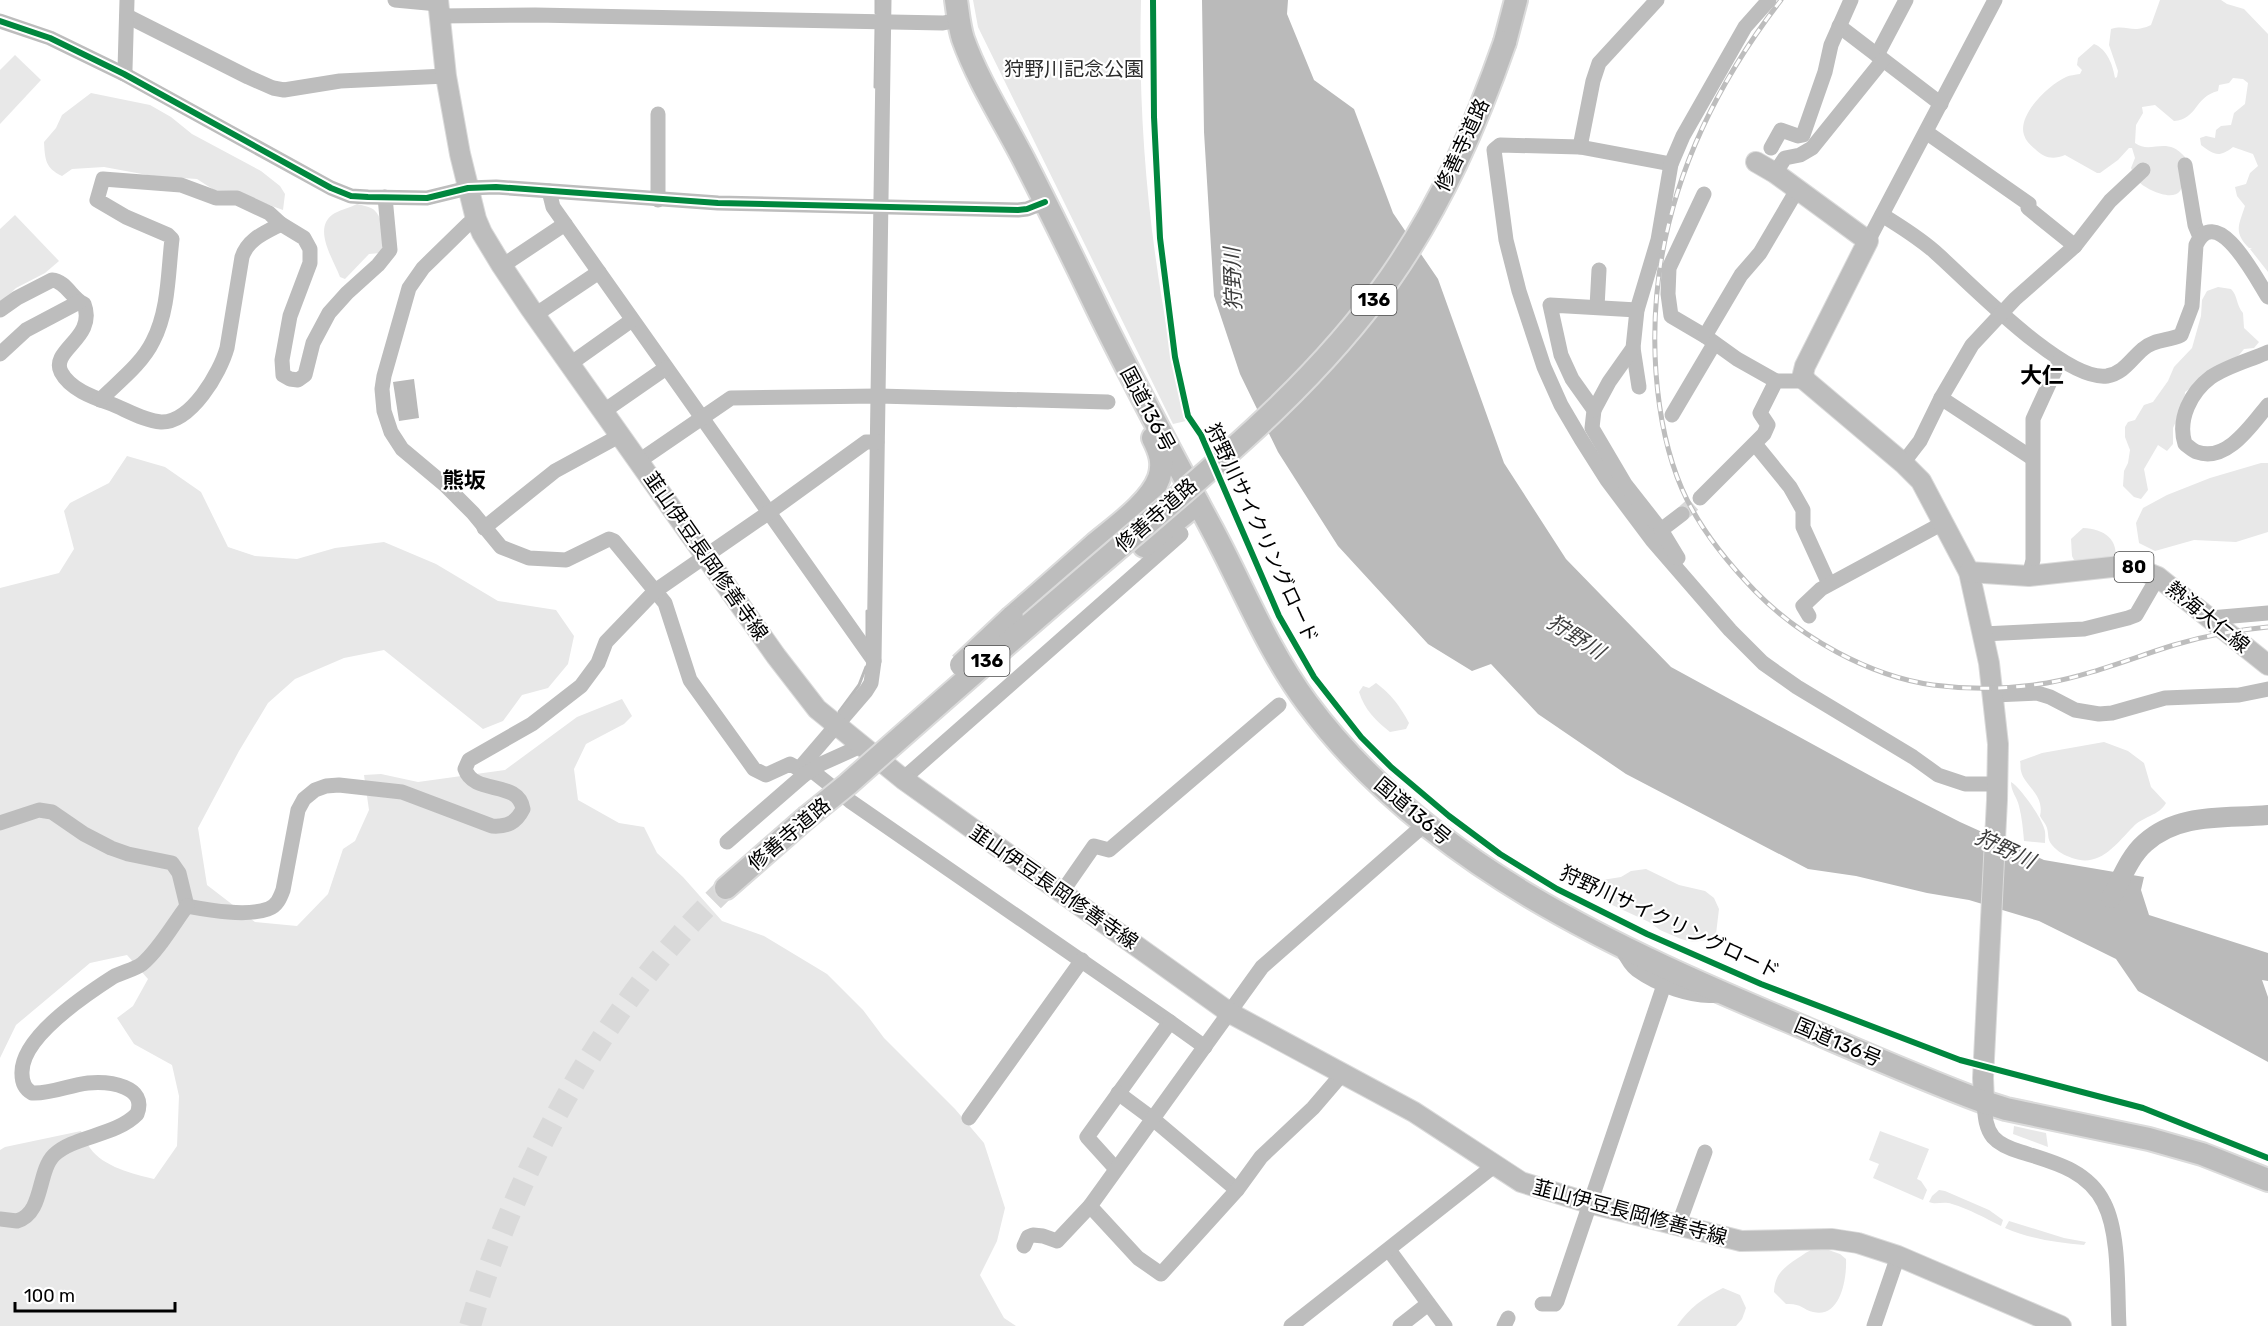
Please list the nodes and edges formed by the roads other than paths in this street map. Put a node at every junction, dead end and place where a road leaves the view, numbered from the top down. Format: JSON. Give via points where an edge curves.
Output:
{"nodes":[{"id":1,"x":127,"y":0,"type":"edge"},
{"id":2,"x":395,"y":0,"type":"edge"},
{"id":3,"x":884,"y":0,"type":"edge"},
{"id":4,"x":1516,"y":0,"type":"edge"},
{"id":5,"x":1657,"y":0,"type":"edge"},
{"id":6,"x":1769,"y":0,"type":"edge"},
{"id":7,"x":1851,"y":0,"type":"edge"},
{"id":8,"x":1906,"y":0,"type":"edge"},
{"id":9,"x":1995,"y":0,"type":"edge"},
{"id":10,"x":438,"y":7,"type":"edge"},
{"id":11,"x":957,"y":10,"type":"edge"},
{"id":12,"x":126,"y":16,"type":"junction"},
{"id":13,"x":0,"y":21,"type":"edge"},
{"id":14,"x":884,"y":22,"type":"junction"},
{"id":15,"x":1839,"y":26,"type":"junction"},
{"id":16,"x":1880,"y":58,"type":"junction"},
{"id":17,"x":124,"y":74,"type":"junction"},
{"id":18,"x":446,"y":76,"type":"junction"},
{"id":19,"x":1941,"y":104,"type":"junction"},
{"id":20,"x":658,"y":114,"type":"dead end"},
{"id":21,"x":1926,"y":132,"type":"junction"},
{"id":22,"x":1580,"y":147,"type":"junction"},
{"id":23,"x":1771,"y":148,"type":"dead end"},
{"id":24,"x":1756,"y":162,"type":"dead end"},
{"id":25,"x":1671,"y":164,"type":"junction"},
{"id":26,"x":2185,"y":165,"type":"dead end"},
{"id":27,"x":2143,"y":171,"type":"dead end"},
{"id":28,"x":1774,"y":173,"type":"junction"},
{"id":29,"x":468,"y":188,"type":"junction"},
{"id":30,"x":1797,"y":190,"type":"junction"},
{"id":31,"x":549,"y":191,"type":"junction"},
{"id":32,"x":1704,"y":194,"type":"dead end"},
{"id":33,"x":386,"y":197,"type":"junction"},
{"id":34,"x":658,"y":200,"type":"junction"},
{"id":35,"x":1045,"y":202,"type":"junction"},
{"id":36,"x":881,"y":206,"type":"junction"},
{"id":37,"x":1882,"y":215,"type":"junction"},
{"id":38,"x":476,"y":219,"type":"junction"},
{"id":39,"x":280,"y":224,"type":"junction"},
{"id":40,"x":565,"y":224,"type":"junction"},
{"id":41,"x":2200,"y":237,"type":"junction"},
{"id":42,"x":1868,"y":241,"type":"junction"},
{"id":43,"x":2075,"y":246,"type":"junction"},
{"id":44,"x":501,"y":266,"type":"junction"},
{"id":45,"x":1599,"y":270,"type":"dead end"},
{"id":46,"x":599,"y":272,"type":"junction"},
{"id":47,"x":2268,"y":297,"type":"edge"},
{"id":48,"x":79,"y":302,"type":"junction"},
{"id":49,"x":1597,"y":307,"type":"junction"},
{"id":50,"x":0,"y":310,"type":"edge"},
{"id":51,"x":1637,"y":310,"type":"junction"},
{"id":52,"x":2002,"y":313,"type":"junction"},
{"id":53,"x":535,"y":315,"type":"junction"},
{"id":54,"x":632,"y":320,"type":"junction"},
{"id":55,"x":1709,"y":340,"type":"junction"},
{"id":56,"x":1633,"y":348,"type":"junction"},
{"id":57,"x":2268,"y":352,"type":"edge"},
{"id":58,"x":0,"y":354,"type":"edge"},
{"id":59,"x":2060,"y":360,"type":"junction"},
{"id":60,"x":1124,"y":362,"type":"junction"},
{"id":61,"x":570,"y":364,"type":"junction"},
{"id":62,"x":666,"y":368,"type":"junction"},
{"id":63,"x":1776,"y":381,"type":"junction"},
{"id":64,"x":1806,"y":381,"type":"junction"},
{"id":65,"x":1639,"y":387,"type":"dead end"},
{"id":66,"x":878,"y":396,"type":"junction"},
{"id":67,"x":1941,"y":398,"type":"junction"},
{"id":68,"x":100,"y":400,"type":"junction"},
{"id":69,"x":1108,"y":402,"type":"dead end"},
{"id":70,"x":2268,"y":405,"type":"edge"},
{"id":71,"x":1594,"y":410,"type":"junction"},
{"id":72,"x":604,"y":411,"type":"junction"},
{"id":73,"x":1672,"y":415,"type":"dead end"},
{"id":74,"x":701,"y":418,"type":"junction"},
{"id":75,"x":621,"y":435,"type":"junction"},
{"id":76,"x":877,"y":442,"type":"junction"},
{"id":77,"x":1755,"y":444,"type":"junction"},
{"id":78,"x":2032,"y":458,"type":"junction"},
{"id":79,"x":639,"y":461,"type":"junction"},
{"id":80,"x":1903,"y":463,"type":"junction"},
{"id":81,"x":1192,"y":493,"type":"junction"},
{"id":82,"x":1146,"y":498,"type":"junction"},
{"id":83,"x":1700,"y":498,"type":"tunnel mouth"},
{"id":84,"x":768,"y":513,"type":"junction"},
{"id":85,"x":1682,"y":514,"type":"tunnel mouth"},
{"id":86,"x":1943,"y":523,"type":"junction"},
{"id":87,"x":484,"y":528,"type":"junction"},
{"id":88,"x":1661,"y":530,"type":"junction"},
{"id":89,"x":1173,"y":532,"type":"junction"},
{"id":90,"x":706,"y":557,"type":"junction"},
{"id":91,"x":1969,"y":572,"type":"junction"},
{"id":92,"x":2029,"y":576,"type":"junction"},
{"id":93,"x":2158,"y":577,"type":"junction"},
{"id":94,"x":1829,"y":584,"type":"junction"},
{"id":95,"x":1691,"y":585,"type":"junction"},
{"id":96,"x":655,"y":591,"type":"junction"},
{"id":97,"x":2268,"y":613,"type":"edge"},
{"id":98,"x":1809,"y":616,"type":"dead end"},
{"id":99,"x":2210,"y":618,"type":"junction"},
{"id":100,"x":1983,"y":634,"type":"junction"},
{"id":101,"x":874,"y":662,"type":"junction"},
{"id":102,"x":2268,"y":665,"type":"edge"},
{"id":103,"x":2268,"y":689,"type":"edge"},
{"id":104,"x":1994,"y":695,"type":"junction"},
{"id":105,"x":1279,"y":705,"type":"dead end"},
{"id":106,"x":836,"y":726,"type":"junction"},
{"id":107,"x":861,"y":746,"type":"junction"},
{"id":108,"x":805,"y":771,"type":"junction"},
{"id":109,"x":903,"y":779,"type":"junction"},
{"id":110,"x":848,"y":784,"type":"junction"},
{"id":111,"x":1997,"y":792,"type":"junction"},
{"id":112,"x":806,"y":818,"type":"junction"},
{"id":113,"x":0,"y":823,"type":"edge"},
{"id":114,"x":1425,"y":824,"type":"junction"},
{"id":115,"x":727,"y":842,"type":"dead end"},
{"id":116,"x":726,"y":888,"type":"tunnel mouth"},
{"id":117,"x":1062,"y":892,"type":"junction"},
{"id":118,"x":187,"y":906,"type":"junction"},
{"id":119,"x":1618,"y":944,"type":"junction"},
{"id":120,"x":1082,"y":960,"type":"junction"},
{"id":121,"x":1664,"y":985,"type":"junction"},
{"id":122,"x":1724,"y":994,"type":"junction"},
{"id":123,"x":1230,"y":1013,"type":"junction"},
{"id":124,"x":1170,"y":1022,"type":"junction"},
{"id":125,"x":1205,"y":1047,"type":"junction"},
{"id":126,"x":1343,"y":1073,"type":"junction"},
{"id":127,"x":1118,"y":1093,"type":"junction"},
{"id":128,"x":1984,"y":1102,"type":"junction"},
{"id":129,"x":969,"y":1118,"type":"dead end"},
{"id":130,"x":1153,"y":1119,"type":"junction"},
{"id":131,"x":1705,"y":1152,"type":"dead end"},
{"id":132,"x":1495,"y":1165,"type":"junction"},
{"id":133,"x":1116,"y":1169,"type":"junction"},
{"id":134,"x":2268,"y":1180,"type":"edge"},
{"id":135,"x":1237,"y":1190,"type":"junction"},
{"id":136,"x":1589,"y":1203,"type":"junction"},
{"id":137,"x":1090,"y":1206,"type":"junction"},
{"id":138,"x":0,"y":1219,"type":"edge"},
{"id":139,"x":1678,"y":1226,"type":"junction"},
{"id":140,"x":1024,"y":1246,"type":"dead end"},
{"id":141,"x":1389,"y":1250,"type":"junction"},
{"id":142,"x":1898,"y":1256,"type":"junction"},
{"id":143,"x":1428,"y":1304,"type":"junction"},
{"id":144,"x":1542,"y":1304,"type":"dead end"},
{"id":145,"x":1291,"y":1326,"type":"edge"},
{"id":146,"x":1400,"y":1326,"type":"edge"},
{"id":147,"x":1445,"y":1326,"type":"edge"},
{"id":148,"x":1874,"y":1326,"type":"edge"},
{"id":149,"x":2061,"y":1326,"type":"edge"},
{"id":150,"x":2119,"y":1326,"type":"edge"}],
"edges":[{"from":1,"to":12,"type":"street"},
{"from":2,"to":10,"type":"street"},
{"from":3,"to":14,"type":"street"},
{"from":4,"to":110,"type":"highway","name":"修善寺道路","number":"136","bridge":true,"via":[[1489,86],[1445,187],[1391,276],[1337,346],[1274,411]]},
{"from":5,"to":22,"type":"street","via":[[1599,63]]},
{"from":6,"to":25,"type":"street","via":[[1745,27]]},
{"from":7,"to":15,"type":"street"},
{"from":8,"to":16,"type":"street"},
{"from":9,"to":19,"type":"street"},
{"from":10,"to":14,"type":"street","via":[[535,15]]},
{"from":10,"to":18,"type":"main road","name":"韮山伊豆長岡修善寺線"},
{"from":11,"to":14,"type":"street","via":[[943,23]]},
{"from":11,"to":35,"type":"highway","name":"国道136号","via":[[974,63]]},
{"from":12,"to":17,"type":"street"},
{"from":12,"to":18,"type":"street","via":[[278,89],[340,81]]},
{"from":13,"to":17,"type":"street","via":[[50,38]]},
{"from":14,"to":36,"type":"street"},
{"from":15,"to":16,"type":"street"},
{"from":15,"to":23,"type":"street","via":[[1803,135],[1780,130]]},
{"from":16,"to":19,"type":"street"},
{"from":16,"to":28,"type":"street","via":[[1812,148],[1785,158]]},
{"from":17,"to":33,"type":"street","via":[[331,188],[351,196]]},
{"from":18,"to":29,"type":"main road","name":"韮山伊豆長岡修善寺線"},
{"from":19,"to":21,"type":"street"},
{"from":20,"to":34,"type":"street"},
{"from":21,"to":37,"type":"street"},
{"from":21,"to":43,"type":"street","via":[[2029,204],[2028,208]]},
{"from":22,"to":25,"type":"street"},
{"from":22,"to":95,"type":"street","via":[[1500,145],[1494,150],[1506,240],[1544,368],[1561,405],[1608,480]]},
{"from":24,"to":28,"type":"main road"},
{"from":25,"to":51,"type":"street","via":[[1658,240]]},
{"from":26,"to":41,"type":"street"},
{"from":27,"to":43,"type":"street","via":[[2110,201]]},
{"from":28,"to":30,"type":"main road"},
{"from":29,"to":31,"type":"street"},
{"from":29,"to":33,"type":"street","via":[[427,198]]},
{"from":29,"to":38,"type":"main road","name":"韮山伊豆長岡修善寺線"},
{"from":30,"to":42,"type":"main road"},
{"from":30,"to":55,"type":"street","via":[[1765,245],[1740,275]]},
{"from":31,"to":34,"type":"street"},
{"from":31,"to":40,"type":"street","via":[[553,207]]},
{"from":32,"to":55,"type":"street","via":[[1669,268],[1668,294],[1671,316]]},
{"from":33,"to":39,"type":"street","via":[[390,250],[328,313],[313,343],[305,375],[298,380],[283,375],[282,360],[290,316],[312,256],[304,238]]},
{"from":34,"to":36,"type":"street"},
{"from":35,"to":36,"type":"street","via":[[1018,210]]},
{"from":35,"to":60,"type":"highway","name":"国道136号"},
{"from":36,"to":66,"type":"street"},
{"from":37,"to":42,"type":"street"},
{"from":37,"to":52,"type":"street","via":[[1934,251]]},
{"from":38,"to":44,"type":"main road","name":"韮山伊豆長岡修善寺線"},
{"from":38,"to":87,"type":"street","via":[[414,277],[399,318],[382,389],[384,411],[397,442],[445,485]]},
{"from":39,"to":68,"type":"street","via":[[245,248],[223,362],[212,383],[186,412],[170,421],[158,422]]},
{"from":39,"to":68,"type":"street","via":[[269,213],[237,198],[216,198],[181,185],[103,179],[97,200],[172,239],[167,289],[153,341]]},
{"from":40,"to":44,"type":"street"},
{"from":40,"to":46,"type":"street"},
{"from":41,"to":47,"type":"street","via":[[2209,231],[2224,236]]},
{"from":41,"to":59,"type":"street","via":[[2196,245],[2192,306],[2181,335],[2144,347],[2115,374],[2093,375]]},
{"from":42,"to":64,"type":"main road","via":[[1804,366]]},
{"from":43,"to":52,"type":"street"},
{"from":44,"to":53,"type":"main road","name":"韮山伊豆長岡修善寺線"},
{"from":45,"to":49,"type":"street"},
{"from":46,"to":53,"type":"street"},
{"from":46,"to":54,"type":"street"},
{"from":48,"to":50,"type":"street","via":[[56,280]]},
{"from":48,"to":58,"type":"street","via":[[26,330]]},
{"from":48,"to":68,"type":"street","via":[[86,308],[85,326],[63,353],[59,368],[73,387]]},
{"from":49,"to":51,"type":"street"},
{"from":49,"to":71,"type":"street","via":[[1550,305],[1561,355]]},
{"from":51,"to":56,"type":"street"},
{"from":52,"to":59,"type":"street"},
{"from":52,"to":67,"type":"street","via":[[1972,345]]},
{"from":53,"to":61,"type":"main road","name":"韮山伊豆長岡修善寺線"},
{"from":54,"to":61,"type":"street"},
{"from":54,"to":62,"type":"street"},
{"from":55,"to":63,"type":"street"},
{"from":55,"to":73,"type":"street"},
{"from":56,"to":65,"type":"street"},
{"from":56,"to":71,"type":"street"},
{"from":57,"to":70,"type":"street","via":[[2212,376],[2199,388],[2181,429],[2185,444],[2197,452],[2211,454],[2226,448],[2237,442]]},
{"from":59,"to":78,"type":"street","via":[[2033,419]]},
{"from":60,"to":81,"type":"highway","name":"国道136号"},
{"from":60,"to":82,"type":"highway","via":[[1130,393],[1161,456],[1158,479]]},
{"from":61,"to":72,"type":"main road","name":"韮山伊豆長岡修善寺線"},
{"from":62,"to":72,"type":"street"},
{"from":62,"to":74,"type":"street"},
{"from":63,"to":64,"type":"street"},
{"from":63,"to":77,"type":"street","via":[[1760,413],[1768,425]]},
{"from":64,"to":80,"type":"main road"},
{"from":66,"to":69,"type":"street"},
{"from":66,"to":74,"type":"street","via":[[731,398]]},
{"from":66,"to":76,"type":"street"},
{"from":67,"to":78,"type":"street"},
{"from":67,"to":80,"type":"street","via":[[1920,441]]},
{"from":71,"to":88,"type":"street","via":[[1592,428],[1625,484]]},
{"from":72,"to":75,"type":"main road","name":"韮山伊豆長岡修善寺線"},
{"from":74,"to":79,"type":"street"},
{"from":74,"to":84,"type":"street"},
{"from":75,"to":79,"type":"main road","name":"韮山伊豆長岡修善寺線"},
{"from":75,"to":87,"type":"street","via":[[555,471]]},
{"from":76,"to":84,"type":"street","via":[[866,442]]},
{"from":76,"to":101,"type":"street"},
{"from":77,"to":83,"type":"street"},
{"from":77,"to":94,"type":"street","via":[[1790,487],[1803,510],[1803,527]]},
{"from":78,"to":92,"type":"street","via":[[2033,560]]},
{"from":79,"to":90,"type":"main road","name":"韮山伊豆長岡修善寺線"},
{"from":80,"to":86,"type":"main road","via":[[1921,482]]},
{"from":81,"to":82,"type":"highway","via":[[1170,487]]},
{"from":81,"to":89,"type":"highway"},
{"from":81,"to":114,"type":"highway","name":"国道136号","via":[[1265,636],[1306,702],[1364,769]]},
{"from":82,"to":112,"type":"highway","bridge":true,"via":[[847,771]]},
{"from":84,"to":90,"type":"street"},
{"from":84,"to":101,"type":"street"},
{"from":85,"to":88,"type":"street"},
{"from":86,"to":91,"type":"main road"},
{"from":86,"to":94,"type":"street"},
{"from":87,"to":96,"type":"street","via":[[508,551],[544,560],[566,560],[609,539]]},
{"from":88,"to":95,"type":"street","via":[[1688,573]]},
{"from":89,"to":109,"type":"street","via":[[1094,600],[1084,619]]},
{"from":89,"to":110,"type":"highway","bridge":true,"via":[[1144,546],[900,749]]},
{"from":90,"to":96,"type":"street"},
{"from":90,"to":106,"type":"main road","name":"韮山伊豆長岡修善寺線","via":[[809,701]]},
{"from":91,"to":92,"type":"main road","name":"熱海大仁線","number":"80"},
{"from":91,"to":100,"type":"main road"},
{"from":92,"to":93,"type":"main road","name":"熱海大仁線","number":"80","via":[[2121,566]]},
{"from":93,"to":99,"type":"main road","name":"熱海大仁線","number":"80"},
{"from":93,"to":100,"type":"street","via":[[2136,615],[2128,618],[2084,629]]},
{"from":94,"to":98,"type":"street","via":[[1803,606]]},
{"from":95,"to":111,"type":"street","via":[[1751,651],[1797,687],[1938,775]]},
{"from":96,"to":108,"type":"street","via":[[669,611],[690,680],[754,769],[766,775],[790,764]]},
{"from":96,"to":118,"type":"street","via":[[606,642],[598,663],[581,686],[532,724],[468,760],[465,769],[470,779],[506,790],[522,803],[523,809],[515,821],[492,826],[402,792],[326,786],[304,799],[298,810],[283,890],[270,909],[245,912]]},
{"from":97,"to":99,"type":"street"},
{"from":99,"to":102,"type":"main road","name":"熱海大仁線","number":"80"},
{"from":100,"to":104,"type":"main road"},
{"from":101,"to":106,"type":"street","via":[[871,683]]},
{"from":103,"to":104,"type":"street","via":[[2239,695],[2165,699],[2099,714],[2075,710],[2037,693]]},
{"from":104,"to":111,"type":"main road"},
{"from":105,"to":117,"type":"street","via":[[1110,850],[1094,846]]},
{"from":106,"to":107,"type":"main road","name":"韮山伊豆長岡修善寺線"},
{"from":106,"to":108,"type":"street"},
{"from":107,"to":108,"type":"street"},
{"from":107,"to":109,"type":"main road","name":"韮山伊豆長岡修善寺線"},
{"from":108,"to":115,"type":"street"},
{"from":108,"to":120,"type":"street"},
{"from":109,"to":117,"type":"main road","name":"韮山伊豆長岡修善寺線"},
{"from":110,"to":112,"type":"highway","name":"修善寺道路","number":"136","bridge":true},
{"from":111,"to":128,"type":"main road"},
{"from":112,"to":116,"type":"highway","name":"修善寺道路","number":"136"},
{"from":113,"to":118,"type":"street","via":[[39,810],[52,812],[111,848],[172,863],[179,873]]},
{"from":114,"to":119,"type":"highway","name":"国道136号","via":[[1513,887]]},
{"from":114,"to":123,"type":"street","via":[[1262,967]]},
{"from":117,"to":123,"type":"main road","name":"韮山伊豆長岡修善寺線"},
{"from":118,"to":138,"type":"street","via":[[141,964],[115,976],[59,1017],[36,1041],[23,1063],[23,1085],[32,1093],[88,1083],[118,1085],[135,1094],[139,1101],[137,1114],[112,1130],[54,1155],[29,1213],[17,1221]]},
{"from":119,"to":121,"type":"street","via":[[1636,969]]},
{"from":119,"to":122,"type":"highway","name":"国道136号"},
{"from":120,"to":124,"type":"street"},
{"from":120,"to":129,"type":"street"},
{"from":121,"to":122,"type":"street","via":[[1705,996]]},
{"from":121,"to":136,"type":"street"},
{"from":122,"to":128,"type":"highway","name":"国道136号"},
{"from":123,"to":125,"type":"street"},
{"from":123,"to":126,"type":"main road","name":"韮山伊豆長岡修善寺線"},
{"from":124,"to":125,"type":"street"},
{"from":124,"to":127,"type":"street"},
{"from":125,"to":130,"type":"street"},
{"from":126,"to":132,"type":"main road","name":"韮山伊豆長岡修善寺線","via":[[1414,1112]]},
{"from":126,"to":135,"type":"street","via":[[1262,1157]]},
{"from":127,"to":130,"type":"street"},
{"from":127,"to":133,"type":"street","via":[[1086,1137]]},
{"from":128,"to":134,"type":"highway","name":"国道136号","via":[[2149,1138]]},
{"from":128,"to":150,"type":"street","via":[[1994,1139],[2077,1173],[2098,1192],[2114,1233]]},
{"from":130,"to":133,"type":"street"},
{"from":130,"to":135,"type":"street"},
{"from":131,"to":139,"type":"street"},
{"from":132,"to":136,"type":"main road","name":"韮山伊豆長岡修善寺線","via":[[1532,1187]]},
{"from":132,"to":141,"type":"street"},
{"from":133,"to":137,"type":"street"},
{"from":135,"to":137,"type":"street","via":[[1161,1274],[1138,1258]]},
{"from":136,"to":139,"type":"main road","name":"韮山伊豆長岡修善寺線"},
{"from":136,"to":144,"type":"street","via":[[1557,1301]]},
{"from":137,"to":140,"type":"street","via":[[1057,1241],[1033,1235]]},
{"from":139,"to":142,"type":"main road","name":"韮山伊豆長岡修善寺線","via":[[1741,1241],[1832,1239]]},
{"from":141,"to":143,"type":"street"},
{"from":141,"to":145,"type":"street"},
{"from":142,"to":148,"type":"street"},
{"from":142,"to":149,"type":"main road","name":"韮山伊豆長岡修善寺線"},
{"from":143,"to":146,"type":"street"},
{"from":143,"to":147,"type":"street"}]}
